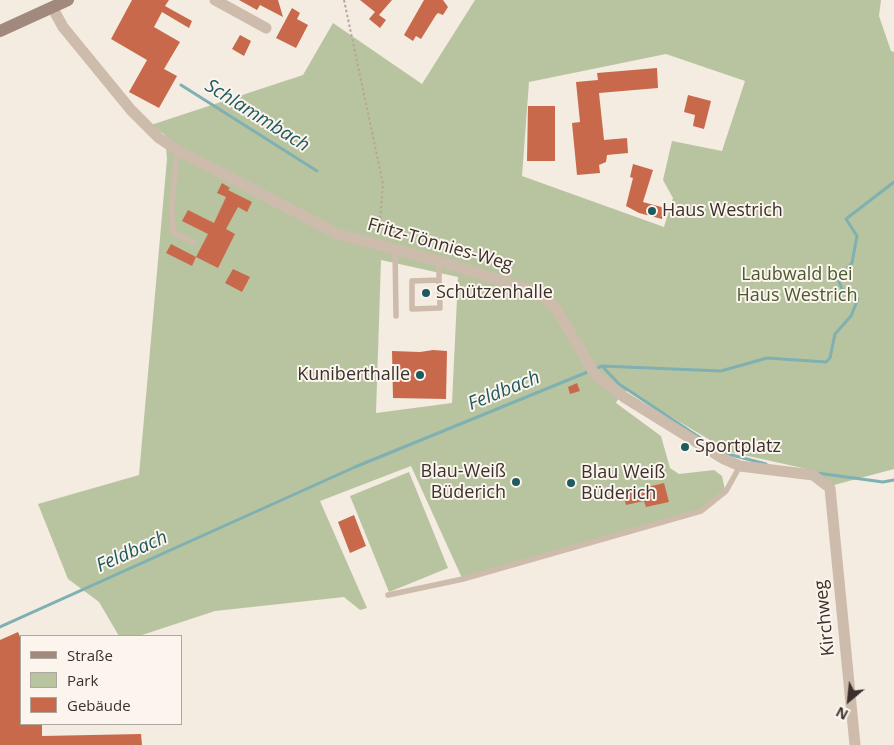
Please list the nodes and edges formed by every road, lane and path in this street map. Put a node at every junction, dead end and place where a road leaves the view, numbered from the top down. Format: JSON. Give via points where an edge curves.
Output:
{"nodes":[{"id":1,"x":68,"y":0,"type":"edge"},
{"id":2,"x":215,"y":0,"type":"edge"},
{"id":3,"x":344,"y":0,"type":"edge"},
{"id":4,"x":52,"y":7,"type":"junction"},
{"id":5,"x":266,"y":28,"type":"dead end"},
{"id":6,"x":0,"y":31,"type":"edge"},
{"id":7,"x":177,"y":150,"type":"junction"},
{"id":8,"x":194,"y":243,"type":"dead end"},
{"id":9,"x":379,"y":244,"type":"junction"},
{"id":10,"x":395,"y":248,"type":"junction"},
{"id":11,"x":439,"y":261,"type":"junction"},
{"id":12,"x":439,"y":280,"type":"junction"},
{"id":13,"x":396,"y":316,"type":"dead end"},
{"id":14,"x":740,"y":466,"type":"junction"},
{"id":15,"x":830,"y":488,"type":"joint"},
{"id":16,"x":388,"y":595,"type":"dead end"},
{"id":17,"x":855,"y":745,"type":"edge"}],
"edges":[{"from":1,"to":4,"type":"street"},
{"from":2,"to":5,"type":"street"},
{"from":3,"to":9,"type":"path","via":[[383,184]]},
{"from":4,"to":6,"type":"street"},
{"from":4,"to":7,"type":"street","name":"Fritz-Tönnies-Weg","via":[[63,27],[131,110],[159,138]]},
{"from":7,"to":8,"type":"lane","via":[[173,232]]},
{"from":7,"to":9,"type":"street","name":"Fritz-Tönnies-Weg","via":[[338,234]]},
{"from":9,"to":10,"type":"street","name":"Fritz-Tönnies-Weg"},
{"from":10,"to":11,"type":"street","name":"Fritz-Tönnies-Weg"},
{"from":10,"to":13,"type":"lane"},
{"from":11,"to":12,"type":"lane"},
{"from":11,"to":14,"type":"street","name":"Fritz-Tönnies-Weg","via":[[514,284],[547,299],[561,316],[592,370],[624,397]]},
{"from":12,"to":12,"type":"lane","via":[[440,308],[412,309],[412,281]]},
{"from":14,"to":15,"type":"street","name":"Fritz-Tönnies-Weg","via":[[813,475]]},
{"from":14,"to":16,"type":"lane","via":[[726,490],[701,511],[463,579]]},
{"from":15,"to":17,"type":"street","name":"Kirchweg"}]}
